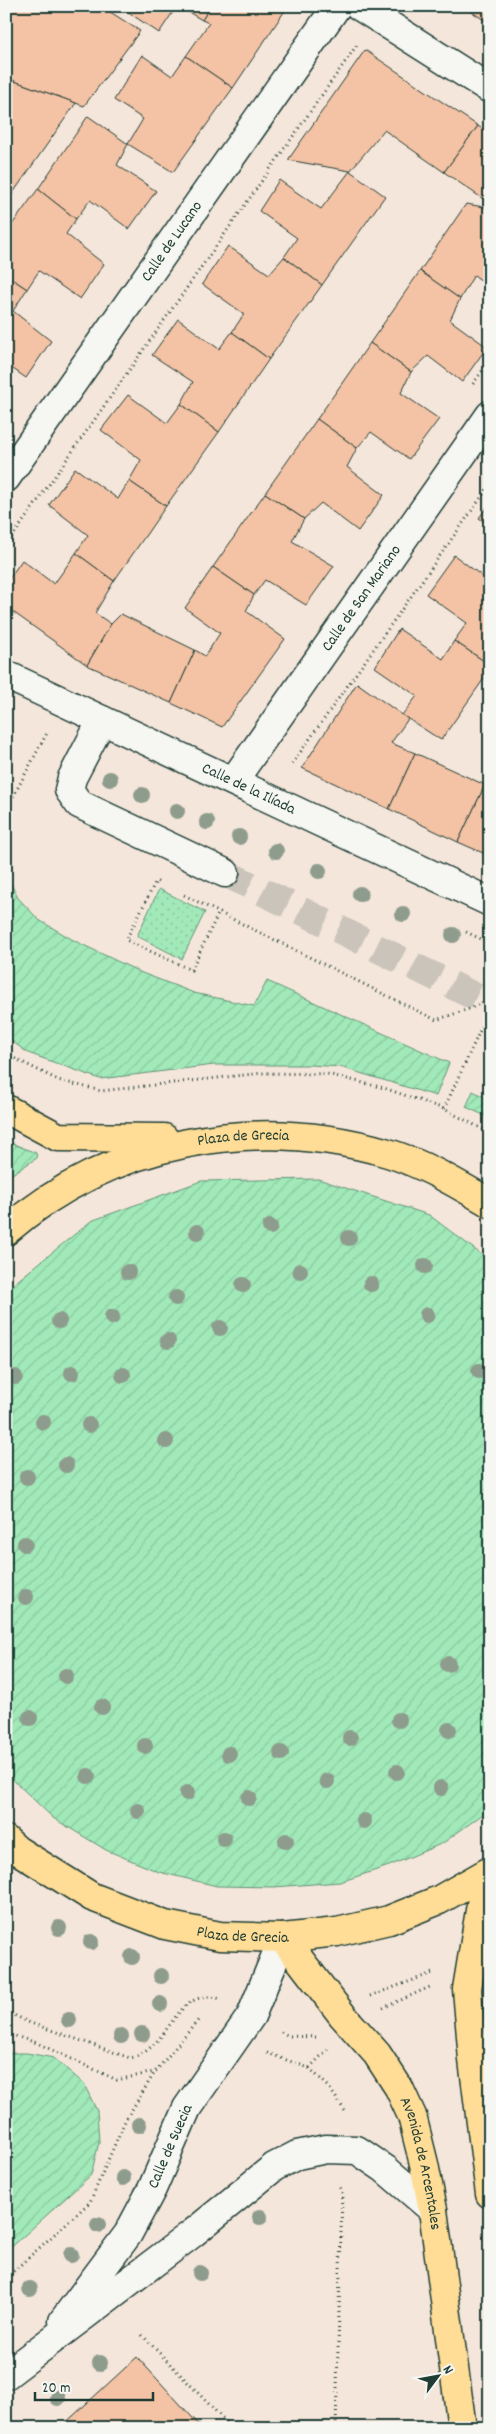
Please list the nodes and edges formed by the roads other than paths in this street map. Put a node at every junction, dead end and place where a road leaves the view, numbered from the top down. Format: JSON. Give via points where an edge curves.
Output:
{"nodes":[{"id":1,"x":337,"y":6,"type":"edge"},
{"id":2,"x":359,"y":6,"type":"edge"},
{"id":3,"x":490,"y":89,"type":"edge"},
{"id":4,"x":490,"y":415,"type":"edge"},
{"id":5,"x":6,"y":478,"type":"edge"},
{"id":6,"x":6,"y":674,"type":"edge"},
{"id":7,"x":102,"y":720,"type":"junction"},
{"id":8,"x":234,"y":780,"type":"junction"},
{"id":9,"x":225,"y":873,"type":"tunnel mouth"},
{"id":10,"x":490,"y":902,"type":"edge"},
{"id":11,"x":6,"y":1109,"type":"edge"},
{"id":12,"x":201,"y":1139,"type":"junction"},
{"id":13,"x":490,"y":1203,"type":"edge"},
{"id":14,"x":6,"y":1231,"type":"edge"},
{"id":15,"x":6,"y":1840,"type":"edge"},
{"id":16,"x":488,"y":1872,"type":"edge"},
{"id":17,"x":283,"y":1938,"type":"junction"},
{"id":18,"x":490,"y":2194,"type":"edge"},
{"id":19,"x":433,"y":2210,"type":"junction"},
{"id":20,"x":44,"y":2347,"type":"junction"},
{"id":21,"x":6,"y":2374,"type":"edge"},
{"id":22,"x":462,"y":2428,"type":"edge"}],
"edges":[{"from":1,"to":5,"type":"street","name":"Calle de Lucano"},
{"from":2,"to":3,"type":"street"},
{"from":4,"to":8,"type":"street","name":"Calle de San Mariano"},
{"from":6,"to":7,"type":"street","name":"Calle de la Ilíada"},
{"from":7,"to":8,"type":"street","name":"Calle de la Ilíada"},
{"from":7,"to":9,"type":"street","via":[[72,778],[69,790],[76,800]]},
{"from":8,"to":10,"type":"street","name":"Calle de la Ilíada"},
{"from":11,"to":12,"type":"main road","via":[[58,1136]]},
{"from":12,"to":13,"type":"main road","name":"Plaza de Grecia","via":[[272,1134],[338,1140],[389,1153],[440,1174]]},
{"from":12,"to":14,"type":"main road","name":"Plaza de Grecia","via":[[139,1154],[80,1179],[26,1213]]},
{"from":15,"to":17,"type":"main road","name":"Plaza de Grecia","via":[[92,1897],[165,1925],[220,1936]]},
{"from":16,"to":17,"type":"main road","name":"Plaza de Grecia","via":[[440,1900],[389,1920],[337,1932]]},
{"from":16,"to":18,"type":"main road","via":[[466,1989]]},
{"from":17,"to":19,"type":"main road","name":"Avenida de Arcentales","via":[[377,2054],[399,2088],[412,2116]]},
{"from":17,"to":20,"type":"street","name":"Calle de Suecia","via":[[252,2016],[187,2108],[152,2189],[128,2234]]},
{"from":19,"to":20,"type":"street","name":"Calle de Suecia","via":[[357,2150],[326,2149],[297,2155],[274,2168]]},
{"from":19,"to":22,"type":"main road","name":"Avenida de Arcentales"},
{"from":20,"to":21,"type":"street","name":"Calle de Suecia"}]}
